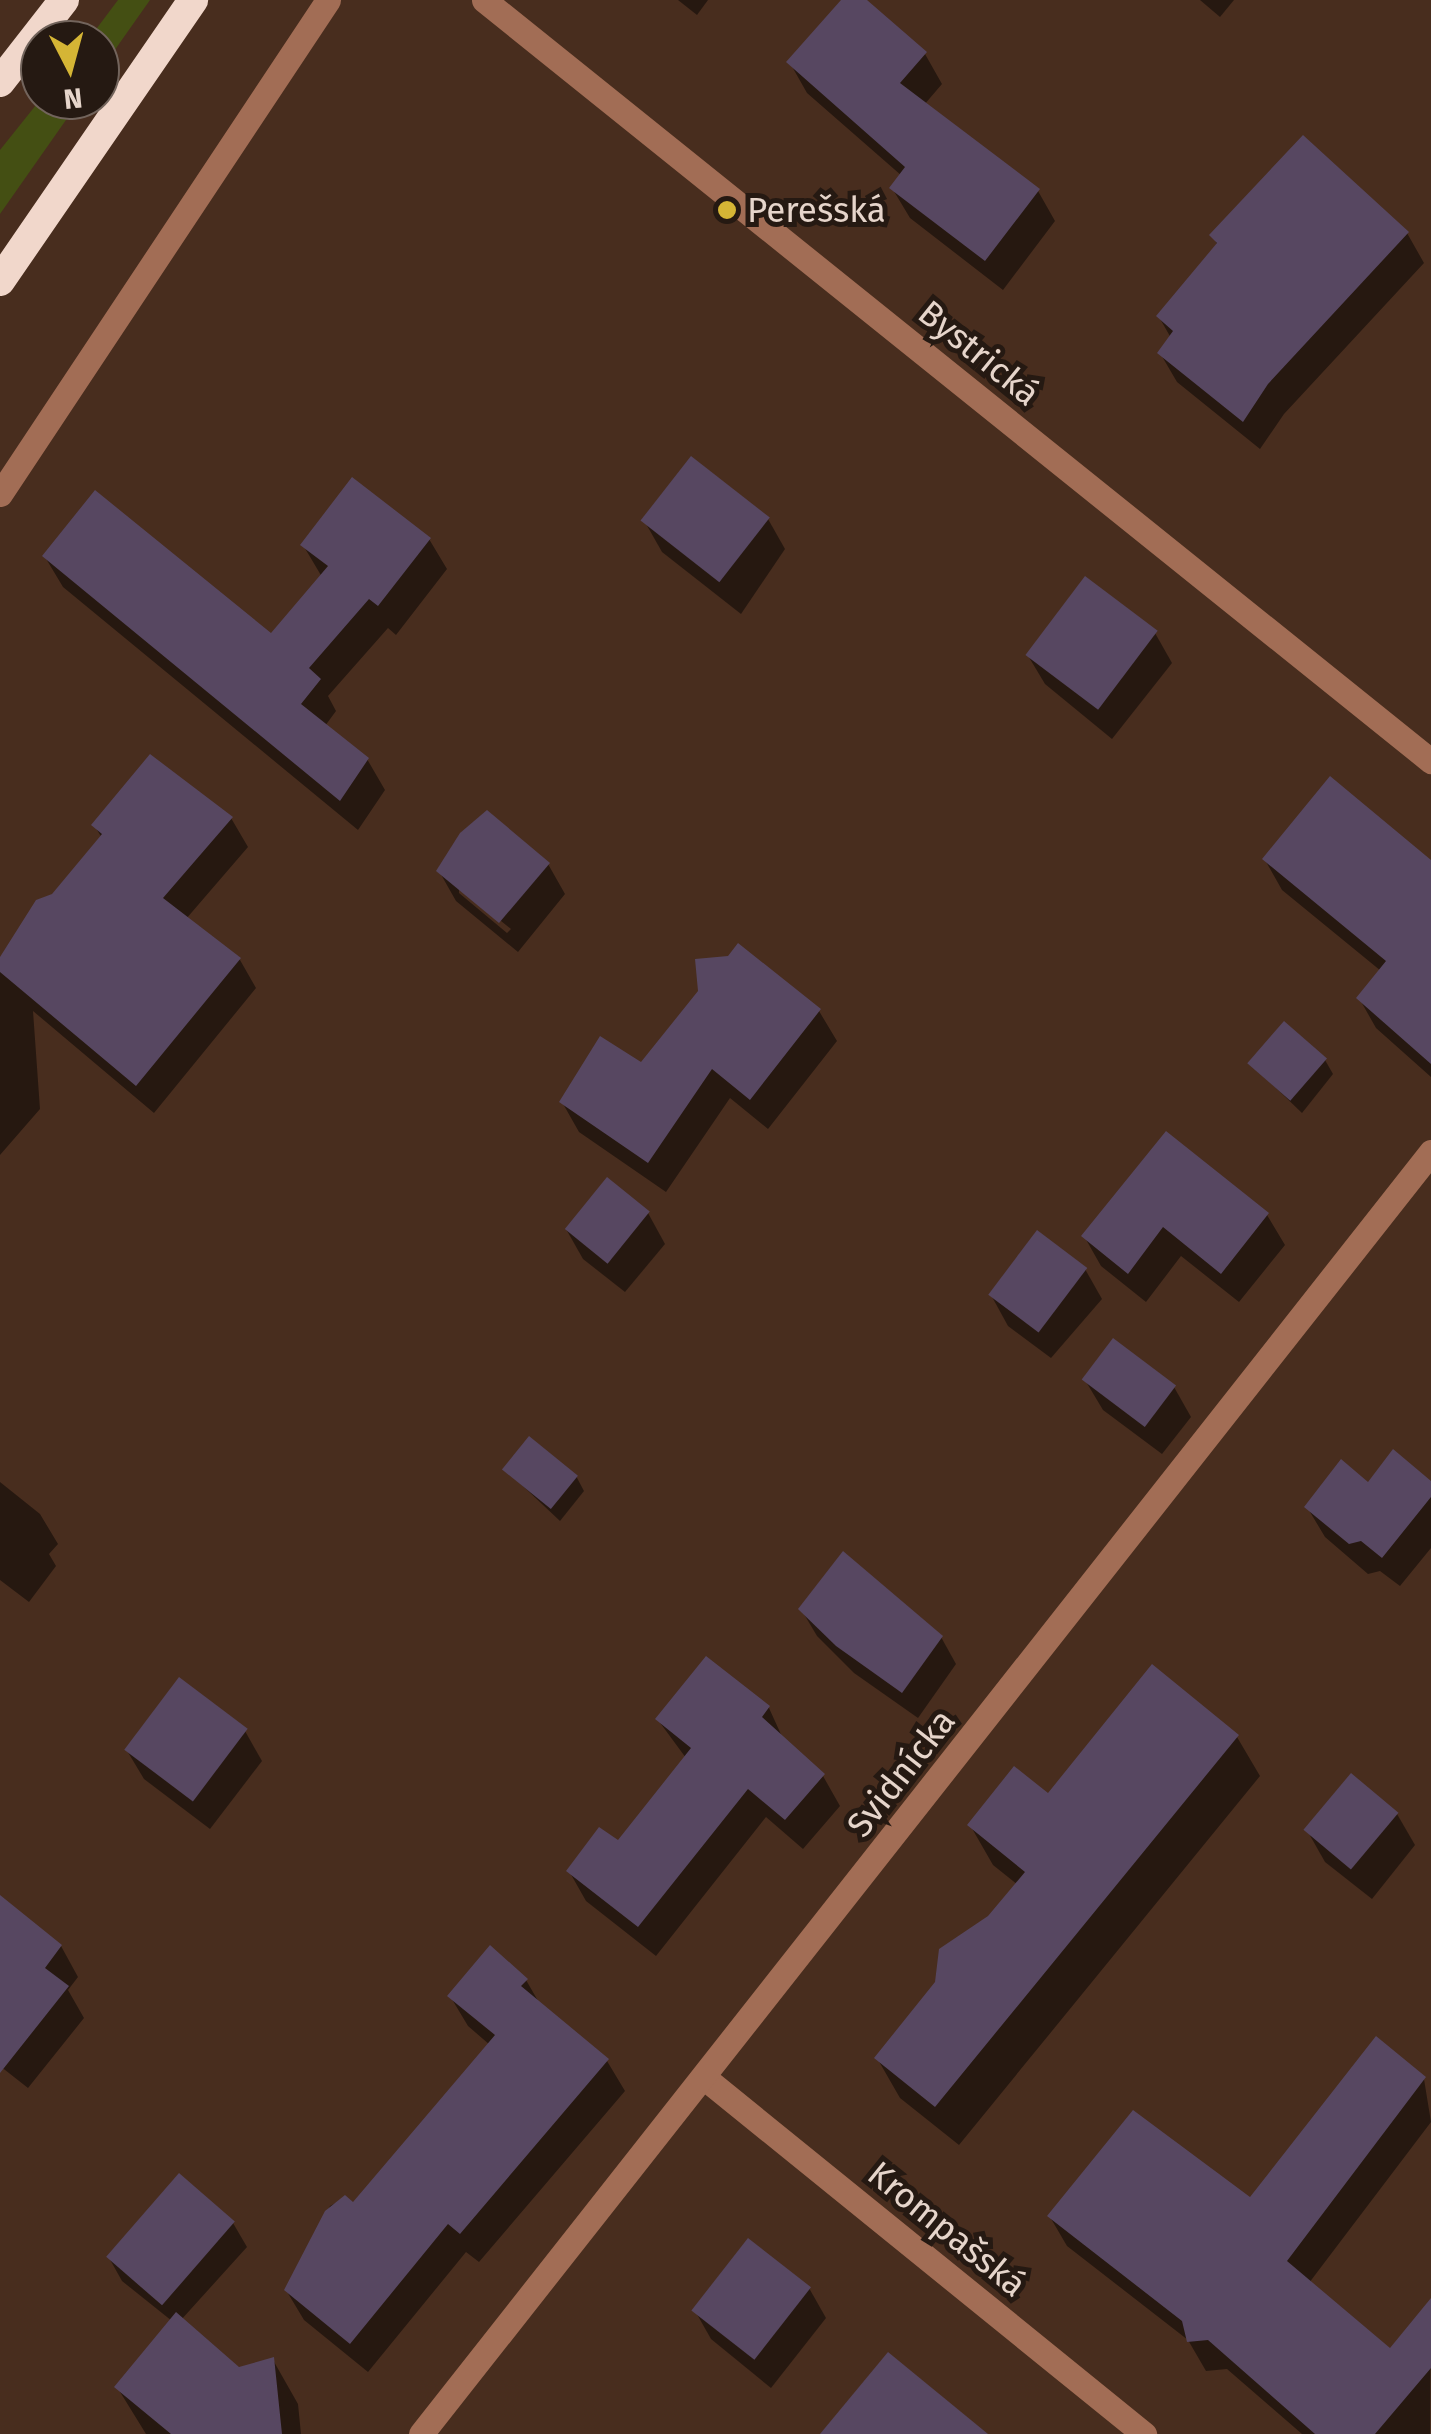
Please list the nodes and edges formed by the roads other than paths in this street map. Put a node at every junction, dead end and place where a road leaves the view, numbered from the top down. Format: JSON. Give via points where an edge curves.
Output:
{"nodes":[{"id":1,"x":64,"y":0,"type":"edge"},
{"id":2,"x":193,"y":0,"type":"edge"},
{"id":3,"x":328,"y":0,"type":"edge"},
{"id":4,"x":484,"y":0,"type":"edge"},
{"id":5,"x":0,"y":82,"type":"edge"},
{"id":6,"x":0,"y":281,"type":"edge"},
{"id":7,"x":0,"y":494,"type":"edge"},
{"id":8,"x":1431,"y":760,"type":"edge"},
{"id":9,"x":1431,"y":1152,"type":"edge"},
{"id":10,"x":706,"y":2079,"type":"junction"},
{"id":11,"x":422,"y":2434,"type":"edge"},
{"id":12,"x":1144,"y":2434,"type":"edge"}],
"edges":[{"from":1,"to":5,"type":"highway"},
{"from":2,"to":6,"type":"highway"},
{"from":3,"to":7,"type":"street"},
{"from":4,"to":8,"type":"street","name":"Bystrická"},
{"from":9,"to":10,"type":"street","name":"Svidnícka"},
{"from":10,"to":11,"type":"street","name":"Svidnícka"},
{"from":10,"to":12,"type":"street","name":"Krompašská"}]}
